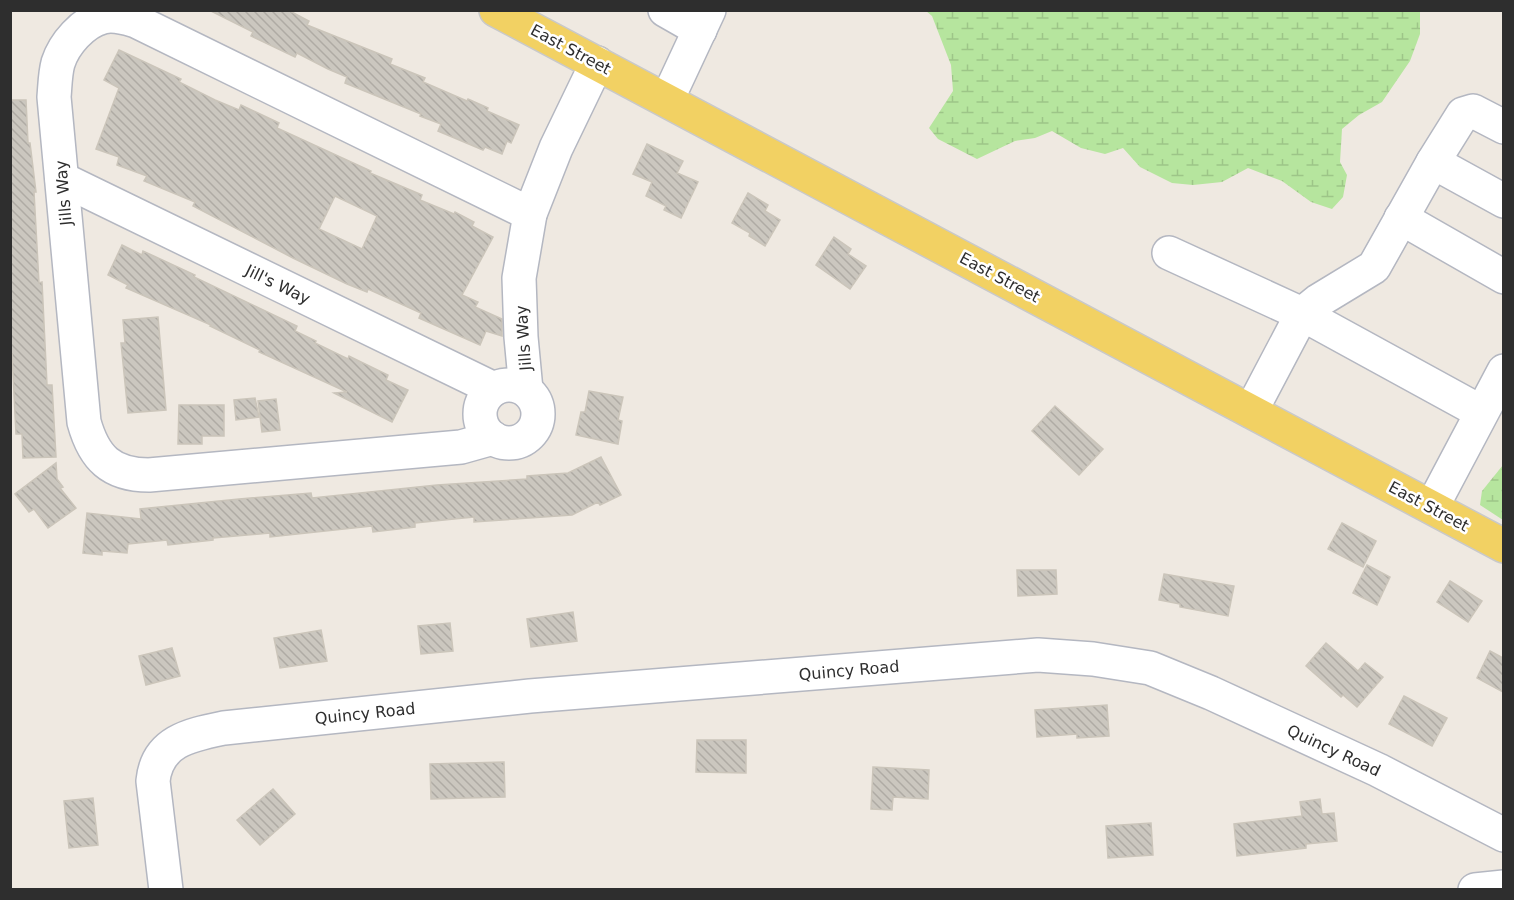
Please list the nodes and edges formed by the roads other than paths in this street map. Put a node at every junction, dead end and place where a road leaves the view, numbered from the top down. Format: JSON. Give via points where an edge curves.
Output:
{"nodes":[{"id":1,"x":496,"y":10,"type":"edge"},
{"id":2,"x":665,"y":10,"type":"edge"},
{"id":3,"x":704,"y":20,"type":"edge"},
{"id":4,"x":597,"y":63,"type":"junction"},
{"id":5,"x":667,"y":100,"type":"junction"},
{"id":6,"x":1503,"y":127,"type":"edge"},
{"id":7,"x":1433,"y":162,"type":"junction"},
{"id":8,"x":62,"y":178,"type":"junction"},
{"id":9,"x":1503,"y":201,"type":"edge"},
{"id":10,"x":530,"y":214,"type":"junction"},
{"id":11,"x":1401,"y":218,"type":"junction"},
{"id":12,"x":1169,"y":253,"type":"dead end"},
{"id":13,"x":1503,"y":277,"type":"edge"},
{"id":14,"x":1302,"y":314,"type":"junction"},
{"id":15,"x":1503,"y":371,"type":"edge"},
{"id":16,"x":494,"y":389,"type":"junction"},
{"id":17,"x":526,"y":390,"type":"junction"},
{"id":18,"x":1251,"y":411,"type":"junction"},
{"id":19,"x":1481,"y":412,"type":"junction"},
{"id":20,"x":493,"y":438,"type":"junction"},
{"id":21,"x":1432,"y":507,"type":"junction"},
{"id":22,"x":1503,"y":546,"type":"edge"},
{"id":23,"x":1503,"y":835,"type":"edge"},
{"id":24,"x":1503,"y":886,"type":"edge"},
{"id":25,"x":166,"y":890,"type":"edge"},
{"id":26,"x":1474,"y":890,"type":"edge"}],
"edges":[{"from":1,"to":4,"type":"main road","name":"East Street"},
{"from":2,"to":3,"type":"street"},
{"from":3,"to":5,"type":"street"},
{"from":4,"to":5,"type":"main road","name":"East Street"},
{"from":4,"to":10,"type":"street","name":"Jills Way","via":[[556,147]]},
{"from":5,"to":18,"type":"main road","name":"East Street"},
{"from":6,"to":7,"type":"street","via":[[1473,111],[1463,114]]},
{"from":7,"to":9,"type":"street"},
{"from":7,"to":11,"type":"street"},
{"from":8,"to":10,"type":"street","name":"Jills Way","via":[[54,97],[58,62],[77,33],[103,17],[119,16]]},
{"from":8,"to":16,"type":"street","name":"Jill's Way"},
{"from":8,"to":20,"type":"street","name":"Jills Way","via":[[84,422],[92,446],[106,463],[128,473],[149,475],[461,447]]},
{"from":10,"to":17,"type":"street","name":"Jills Way","via":[[519,278]]},
{"from":11,"to":13,"type":"street"},
{"from":11,"to":14,"type":"street","via":[[1374,267]]},
{"from":12,"to":14,"type":"street"},
{"from":14,"to":18,"type":"street"},
{"from":14,"to":19,"type":"street"},
{"from":15,"to":19,"type":"street"},
{"from":16,"to":17,"type":"street","name":"Jills Way","via":[[510,385]]},
{"from":16,"to":20,"type":"street","via":[[480,413],[486,432]]},
{"from":17,"to":20,"type":"street","name":"Jills Way","via":[[539,414],[533,431],[527,438],[510,443]]},
{"from":18,"to":21,"type":"main road","name":"East Street"},
{"from":19,"to":21,"type":"street"},
{"from":21,"to":22,"type":"main road","name":"East Street"},
{"from":23,"to":25,"type":"street","name":"Quincy Road","via":[[1367,766],[1150,668],[1038,655],[530,696],[194,734],[164,751],[154,767]]},
{"from":24,"to":26,"type":"street"}]}
